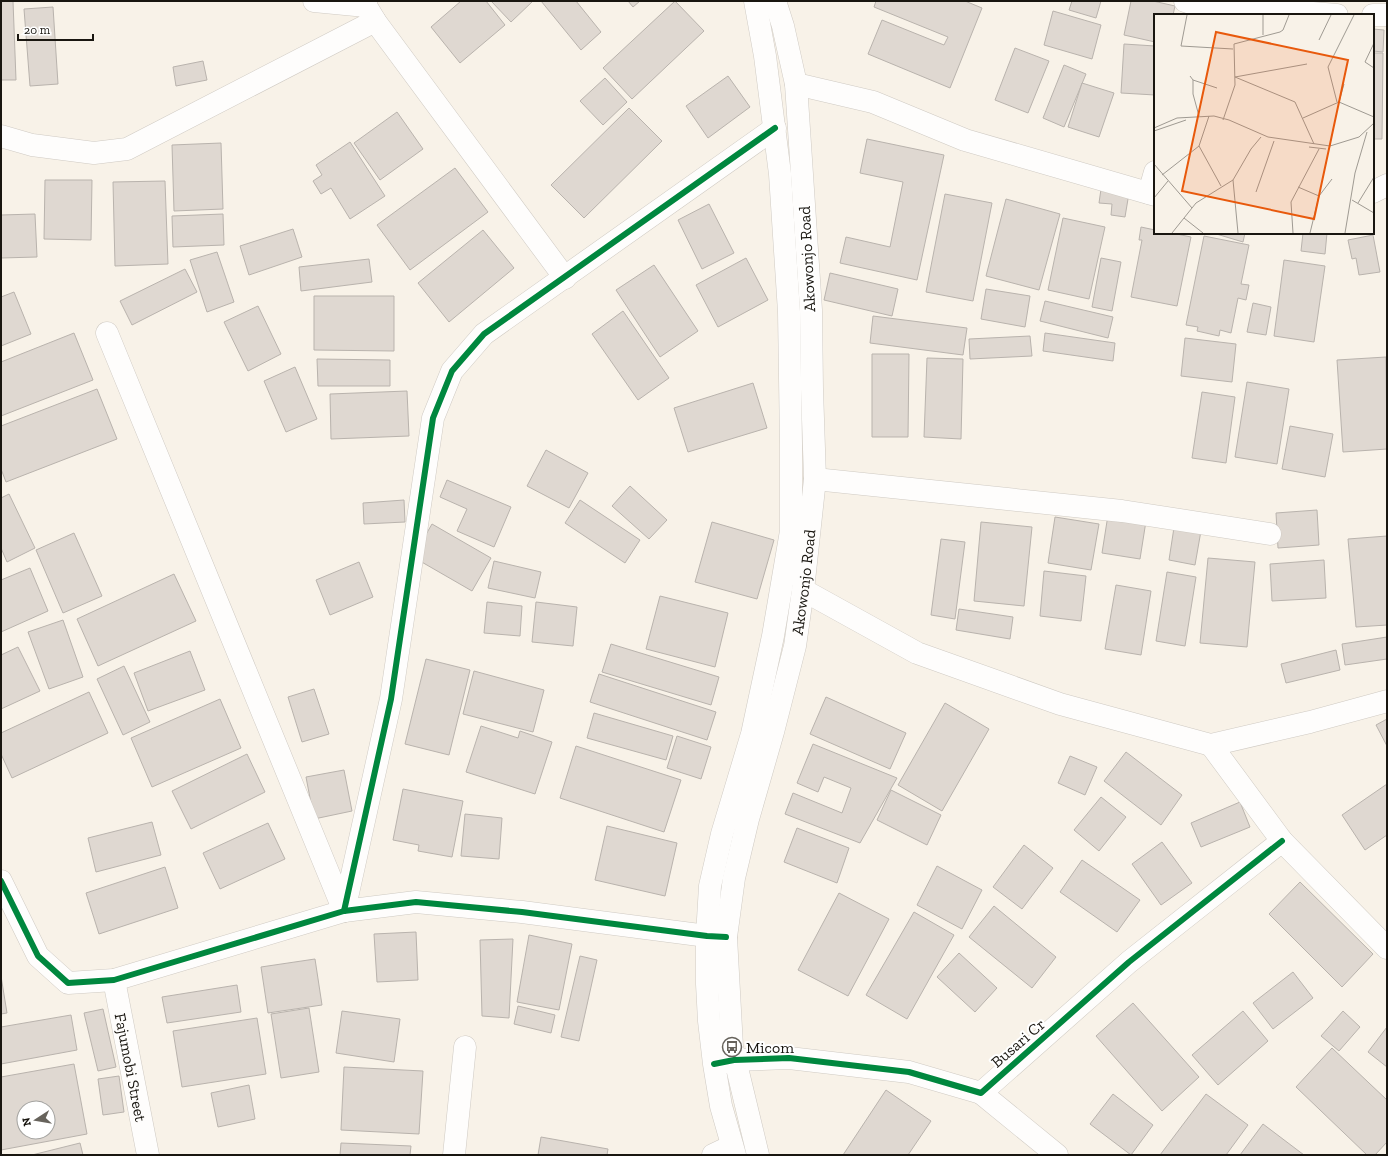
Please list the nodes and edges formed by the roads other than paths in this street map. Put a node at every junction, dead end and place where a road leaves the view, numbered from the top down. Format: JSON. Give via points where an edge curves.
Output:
{"nodes":[{"id":1,"x":314,"y":1,"type":"edge"},
{"id":2,"x":755,"y":1,"type":"edge"},
{"id":3,"x":775,"y":1,"type":"edge"},
{"id":4,"x":1188,"y":6,"type":"edge"},
{"id":5,"x":369,"y":9,"type":"edge"},
{"id":6,"x":1320,"y":14,"type":"edge"},
{"id":7,"x":1374,"y":15,"type":"edge"},
{"id":8,"x":1387,"y":15,"type":"edge"},
{"id":9,"x":796,"y":84,"type":"junction"},
{"id":10,"x":775,"y":128,"type":"junction"},
{"id":11,"x":1,"y":136,"type":"edge"},
{"id":12,"x":1154,"y":179,"type":"edge"},
{"id":13,"x":1387,"y":185,"type":"edge"},
{"id":14,"x":1374,"y":192,"type":"edge"},
{"id":15,"x":1152,"y":194,"type":"edge"},
{"id":16,"x":565,"y":278,"type":"junction"},
{"id":17,"x":107,"y":333,"type":"dead end"},
{"id":18,"x":815,"y":479,"type":"junction"},
{"id":19,"x":1270,"y":534,"type":"dead end"},
{"id":20,"x":803,"y":590,"type":"junction"},
{"id":21,"x":1387,"y":701,"type":"edge"},
{"id":22,"x":1211,"y":745,"type":"junction"},
{"id":23,"x":1282,"y":841,"type":"junction"},
{"id":24,"x":1,"y":880,"type":"edge"},
{"id":25,"x":344,"y":911,"type":"junction"},
{"id":26,"x":716,"y":936,"type":"junction"},
{"id":27,"x":1387,"y":948,"type":"edge"},
{"id":28,"x":114,"y":980,"type":"junction"},
{"id":29,"x":465,"y":1047,"type":"dead end"},
{"id":30,"x":724,"y":1062,"type":"junction"},
{"id":31,"x":981,"y":1093,"type":"junction"},
{"id":32,"x":727,"y":1152,"type":"edge"},
{"id":33,"x":148,"y":1155,"type":"edge"},
{"id":34,"x":454,"y":1155,"type":"edge"},
{"id":35,"x":758,"y":1155,"type":"edge"},
{"id":36,"x":1057,"y":1155,"type":"edge"}],
"edges":[{"from":1,"to":5,"type":"street"},
{"from":2,"to":10,"type":"street","name":"Akowonjo Road"},
{"from":3,"to":9,"type":"street","name":"Akowonjo Road"},
{"from":4,"to":6,"type":"street"},
{"from":5,"to":11,"type":"street","via":[[127,149],[94,153],[32,144]]},
{"from":5,"to":16,"type":"street"},
{"from":7,"to":8,"type":"street"},
{"from":9,"to":15,"type":"street","via":[[873,102],[965,140]]},
{"from":9,"to":18,"type":"street","name":"Akowonjo Road","via":[[811,310]]},
{"from":10,"to":16,"type":"street"},
{"from":10,"to":26,"type":"street","name":"Akowonjo Road","via":[[789,312],[791,531],[773,636],[752,734],[722,834],[710,886]]},
{"from":12,"to":15,"type":"street"},
{"from":13,"to":14,"type":"street"},
{"from":16,"to":25,"type":"street","via":[[484,334],[452,371],[433,418],[391,700]]},
{"from":17,"to":25,"type":"street"},
{"from":18,"to":19,"type":"street","via":[[1122,511]]},
{"from":18,"to":20,"type":"street","name":"Akowonjo Road"},
{"from":20,"to":22,"type":"street","via":[[917,653],[1060,704]]},
{"from":20,"to":26,"type":"street","name":"Akowonjo Road","via":[[794,646],[773,732]]},
{"from":21,"to":22,"type":"street"},
{"from":22,"to":23,"type":"street"},
{"from":23,"to":27,"type":"street"},
{"from":23,"to":31,"type":"street","name":"Busari Cr","via":[[1129,962]]},
{"from":24,"to":28,"type":"street","via":[[38,956],[68,983]]},
{"from":25,"to":26,"type":"street","via":[[416,902],[522,912]]},
{"from":25,"to":28,"type":"street"},
{"from":26,"to":30,"type":"street","name":"Akowonjo Road","via":[[707,984],[709,1021]]},
{"from":28,"to":33,"type":"street","name":"Fajumobi Street"},
{"from":29,"to":34,"type":"street"},
{"from":30,"to":31,"type":"street","via":[[789,1058],[909,1072]]},
{"from":30,"to":32,"type":"street","name":"Akowonjo Road","via":[[721,1106]]},
{"from":30,"to":35,"type":"street","name":"Akowonjo Road"},
{"from":31,"to":36,"type":"street"}]}
